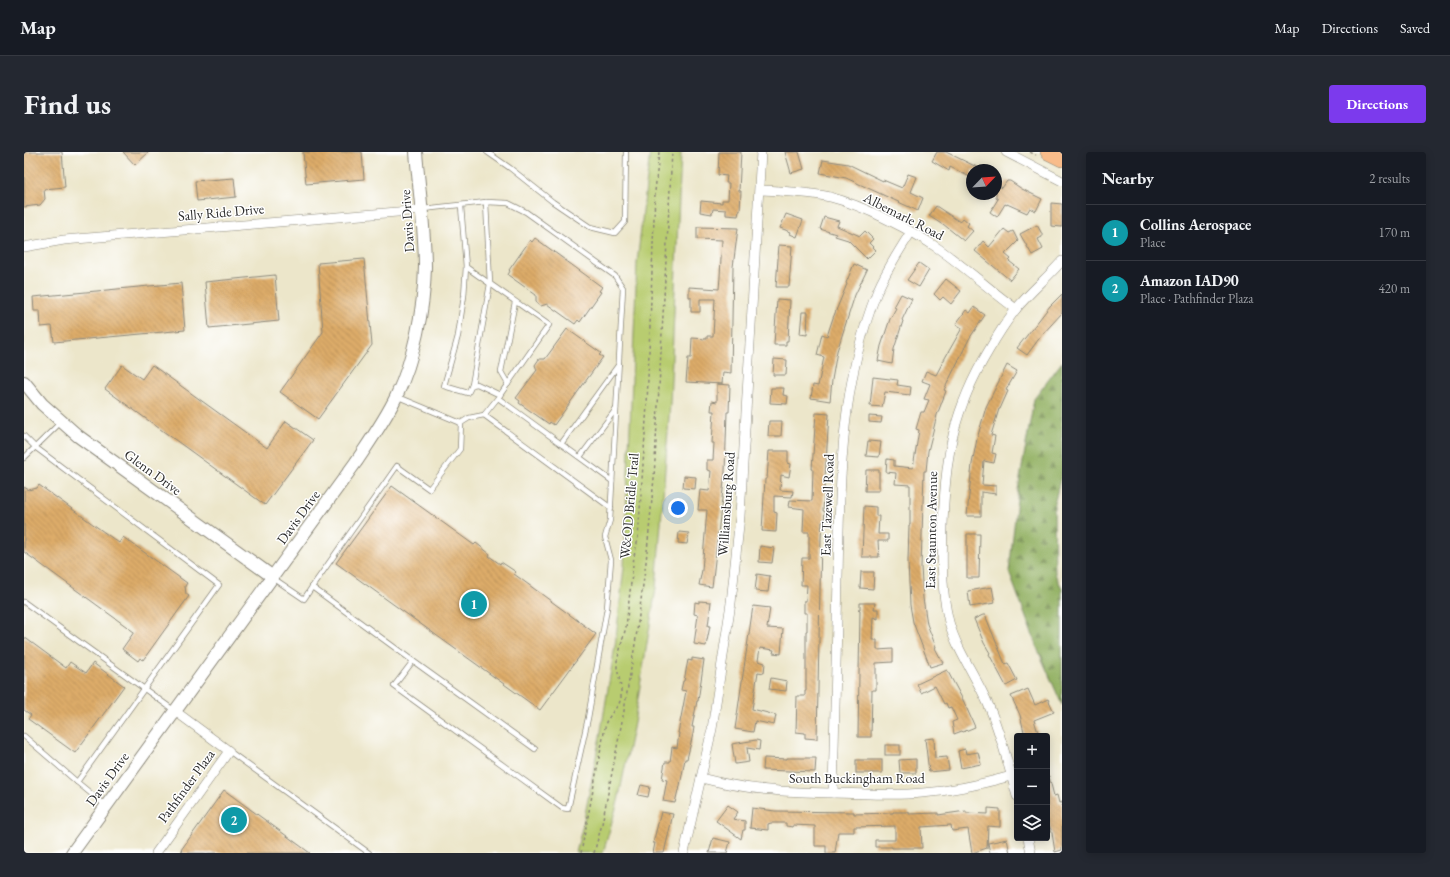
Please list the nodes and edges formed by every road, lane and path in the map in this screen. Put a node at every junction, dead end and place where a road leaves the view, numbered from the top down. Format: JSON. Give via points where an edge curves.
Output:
{"nodes":[{"id":1,"x":416,"y":152,"type":"edge"},
{"id":2,"x":487,"y":152,"type":"edge"},
{"id":3,"x":626,"y":152,"type":"edge"},
{"id":4,"x":659,"y":152,"type":"edge"},
{"id":5,"x":672,"y":152,"type":"edge"},
{"id":6,"x":761,"y":152,"type":"edge"},
{"id":7,"x":1006,"y":152,"type":"edge"},
{"id":8,"x":1048,"y":152,"type":"edge"},
{"id":9,"x":1062,"y":159,"type":"edge"},
{"id":10,"x":1062,"y":181,"type":"edge"},
{"id":11,"x":760,"y":190,"type":"junction"},
{"id":12,"x":486,"y":202,"type":"junction"},
{"id":13,"x":461,"y":206,"type":"junction"},
{"id":14,"x":421,"y":210,"type":"junction"},
{"id":15,"x":911,"y":232,"type":"junction"},
{"id":16,"x":24,"y":247,"type":"edge"},
{"id":17,"x":1062,"y":261,"type":"edge"},
{"id":18,"x":466,"y":266,"type":"junction"},
{"id":19,"x":490,"y":284,"type":"junction"},
{"id":20,"x":516,"y":302,"type":"junction"},
{"id":21,"x":1016,"y":309,"type":"junction"},
{"id":22,"x":619,"y":364,"type":"junction"},
{"id":23,"x":24,"y":382,"type":"edge"},
{"id":24,"x":508,"y":384,"type":"junction"},
{"id":25,"x":472,"y":385,"type":"junction"},
{"id":26,"x":396,"y":396,"type":"junction"},
{"id":27,"x":499,"y":397,"type":"junction"},
{"id":28,"x":616,"y":409,"type":"junction"},
{"id":29,"x":484,"y":415,"type":"junction"},
{"id":30,"x":61,"y":422,"type":"junction"},
{"id":31,"x":461,"y":423,"type":"junction"},
{"id":32,"x":24,"y":436,"type":"edge"},
{"id":33,"x":561,"y":444,"type":"junction"},
{"id":34,"x":35,"y":447,"type":"junction"},
{"id":35,"x":580,"y":457,"type":"junction"},
{"id":36,"x":24,"y":458,"type":"edge"},
{"id":37,"x":612,"y":481,"type":"junction"},
{"id":38,"x":611,"y":508,"type":"junction"},
{"id":39,"x":273,"y":577,"type":"junction"},
{"id":40,"x":312,"y":587,"type":"junction"},
{"id":41,"x":24,"y":602,"type":"edge"},
{"id":42,"x":413,"y":661,"type":"junction"},
{"id":43,"x":144,"y":689,"type":"junction"},
{"id":44,"x":175,"y":711,"type":"junction"},
{"id":45,"x":24,"y":736,"type":"edge"},
{"id":46,"x":535,"y":749,"type":"dead end"},
{"id":47,"x":229,"y":751,"type":"junction"},
{"id":48,"x":1011,"y":776,"type":"junction"},
{"id":49,"x":701,"y":778,"type":"junction"},
{"id":50,"x":76,"y":782,"type":"junction"},
{"id":51,"x":1014,"y":786,"type":"edge"},
{"id":52,"x":833,"y":793,"type":"junction"},
{"id":53,"x":106,"y":806,"type":"junction"},
{"id":54,"x":1029,"y":841,"type":"edge"},
{"id":55,"x":72,"y":853,"type":"edge"},
{"id":56,"x":156,"y":853,"type":"edge"},
{"id":57,"x":369,"y":853,"type":"edge"},
{"id":58,"x":581,"y":853,"type":"edge"},
{"id":59,"x":594,"y":853,"type":"edge"},
{"id":60,"x":684,"y":853,"type":"edge"},
{"id":61,"x":1031,"y":853,"type":"edge"}],
"edges":[{"from":1,"to":14,"type":"street","name":"Davis Drive"},
{"from":2,"to":3,"type":"lane","via":[[590,227],[615,233],[625,222]]},
{"from":4,"to":58,"type":"path","name":"W&OD Bridle Trail","via":[[638,539],[626,627],[616,668],[621,698],[606,722]]},
{"from":5,"to":59,"type":"path","via":[[654,478],[646,562],[624,711]]},
{"from":6,"to":11,"type":"street","name":"Williamsburg Road"},
{"from":7,"to":10,"type":"street"},
{"from":8,"to":9,"type":"main road"},
{"from":11,"to":15,"type":"street","name":"Albemarle Road","via":[[840,200]]},
{"from":11,"to":49,"type":"street","name":"Williamsburg Road","via":[[740,516],[718,695]]},
{"from":12,"to":13,"type":"lane"},
{"from":12,"to":19,"type":"lane"},
{"from":12,"to":22,"type":"lane","via":[[508,203],[526,212],[615,276],[623,288]]},
{"from":13,"to":14,"type":"lane"},
{"from":13,"to":18,"type":"lane"},
{"from":14,"to":16,"type":"street","name":"Sally Ride Drive","via":[[64,240]]},
{"from":14,"to":26,"type":"street","name":"Davis Drive","via":[[425,267],[421,311],[412,351]]},
{"from":15,"to":21,"type":"street","name":"Albemarle Road","via":[[940,250]]},
{"from":15,"to":52,"type":"street","name":"East Tazewell Road","via":[[877,291],[868,315],[859,342],[846,409],[840,510]]},
{"from":17,"to":21,"type":"street","name":"East Staunton Avenue"},
{"from":18,"to":19,"type":"lane"},
{"from":18,"to":25,"type":"lane","via":[[458,336],[444,386],[468,393]]},
{"from":19,"to":20,"type":"lane"},
{"from":19,"to":25,"type":"lane"},
{"from":20,"to":24,"type":"lane","via":[[501,372]]},
{"from":20,"to":24,"type":"lane","via":[[549,325]]},
{"from":21,"to":48,"type":"street","name":"East Staunton Avenue","via":[[976,372],[956,422],[946,470],[942,554],[944,594],[949,622],[995,720]]},
{"from":22,"to":28,"type":"lane"},
{"from":22,"to":33,"type":"lane"},
{"from":23,"to":30,"type":"street","name":"Glenn Drive"},
{"from":24,"to":27,"type":"lane"},
{"from":25,"to":27,"type":"lane","via":[[477,384]]},
{"from":26,"to":31,"type":"lane"},
{"from":26,"to":39,"type":"street","name":"Davis Drive","via":[[373,438]]},
{"from":27,"to":29,"type":"lane"},
{"from":27,"to":33,"type":"lane"},
{"from":28,"to":35,"type":"lane"},
{"from":28,"to":37,"type":"lane"},
{"from":29,"to":31,"type":"lane","via":[[469,418]]},
{"from":29,"to":38,"type":"lane"},
{"from":30,"to":34,"type":"lane"},
{"from":30,"to":39,"type":"street","name":"Glenn Drive"},
{"from":31,"to":40,"type":"lane","via":[[460,450],[429,489],[397,466]]},
{"from":32,"to":34,"type":"lane"},
{"from":33,"to":35,"type":"lane"},
{"from":34,"to":36,"type":"lane"},
{"from":34,"to":43,"type":"lane","via":[[218,585]]},
{"from":35,"to":37,"type":"lane"},
{"from":37,"to":38,"type":"lane"},
{"from":38,"to":42,"type":"lane","via":[[605,537],[611,560],[607,608],[588,718],[568,809],[562,808],[394,686]]},
{"from":39,"to":40,"type":"lane","via":[[304,599]]},
{"from":39,"to":44,"type":"street","name":"Davis Drive"},
{"from":40,"to":42,"type":"lane"},
{"from":41,"to":43,"type":"lane"},
{"from":42,"to":46,"type":"lane"},
{"from":43,"to":44,"type":"lane"},
{"from":43,"to":50,"type":"lane"},
{"from":44,"to":47,"type":"street","name":"Pathfinder Plaza"},
{"from":44,"to":53,"type":"street","name":"Davis Drive"},
{"from":45,"to":50,"type":"lane"},
{"from":47,"to":56,"type":"street","name":"Pathfinder Plaza"},
{"from":47,"to":57,"type":"lane"},
{"from":48,"to":51,"type":"street","name":"East Staunton Avenue"},
{"from":48,"to":52,"type":"street","name":"South Buckingham Road","via":[[965,788],[922,794]]},
{"from":49,"to":52,"type":"street","name":"South Buckingham Road","via":[[763,790]]},
{"from":49,"to":60,"type":"street","name":"Williamsburg Road"},
{"from":50,"to":53,"type":"lane"},
{"from":53,"to":55,"type":"street","name":"Davis Drive"},
{"from":54,"to":61,"type":"street"}]}
